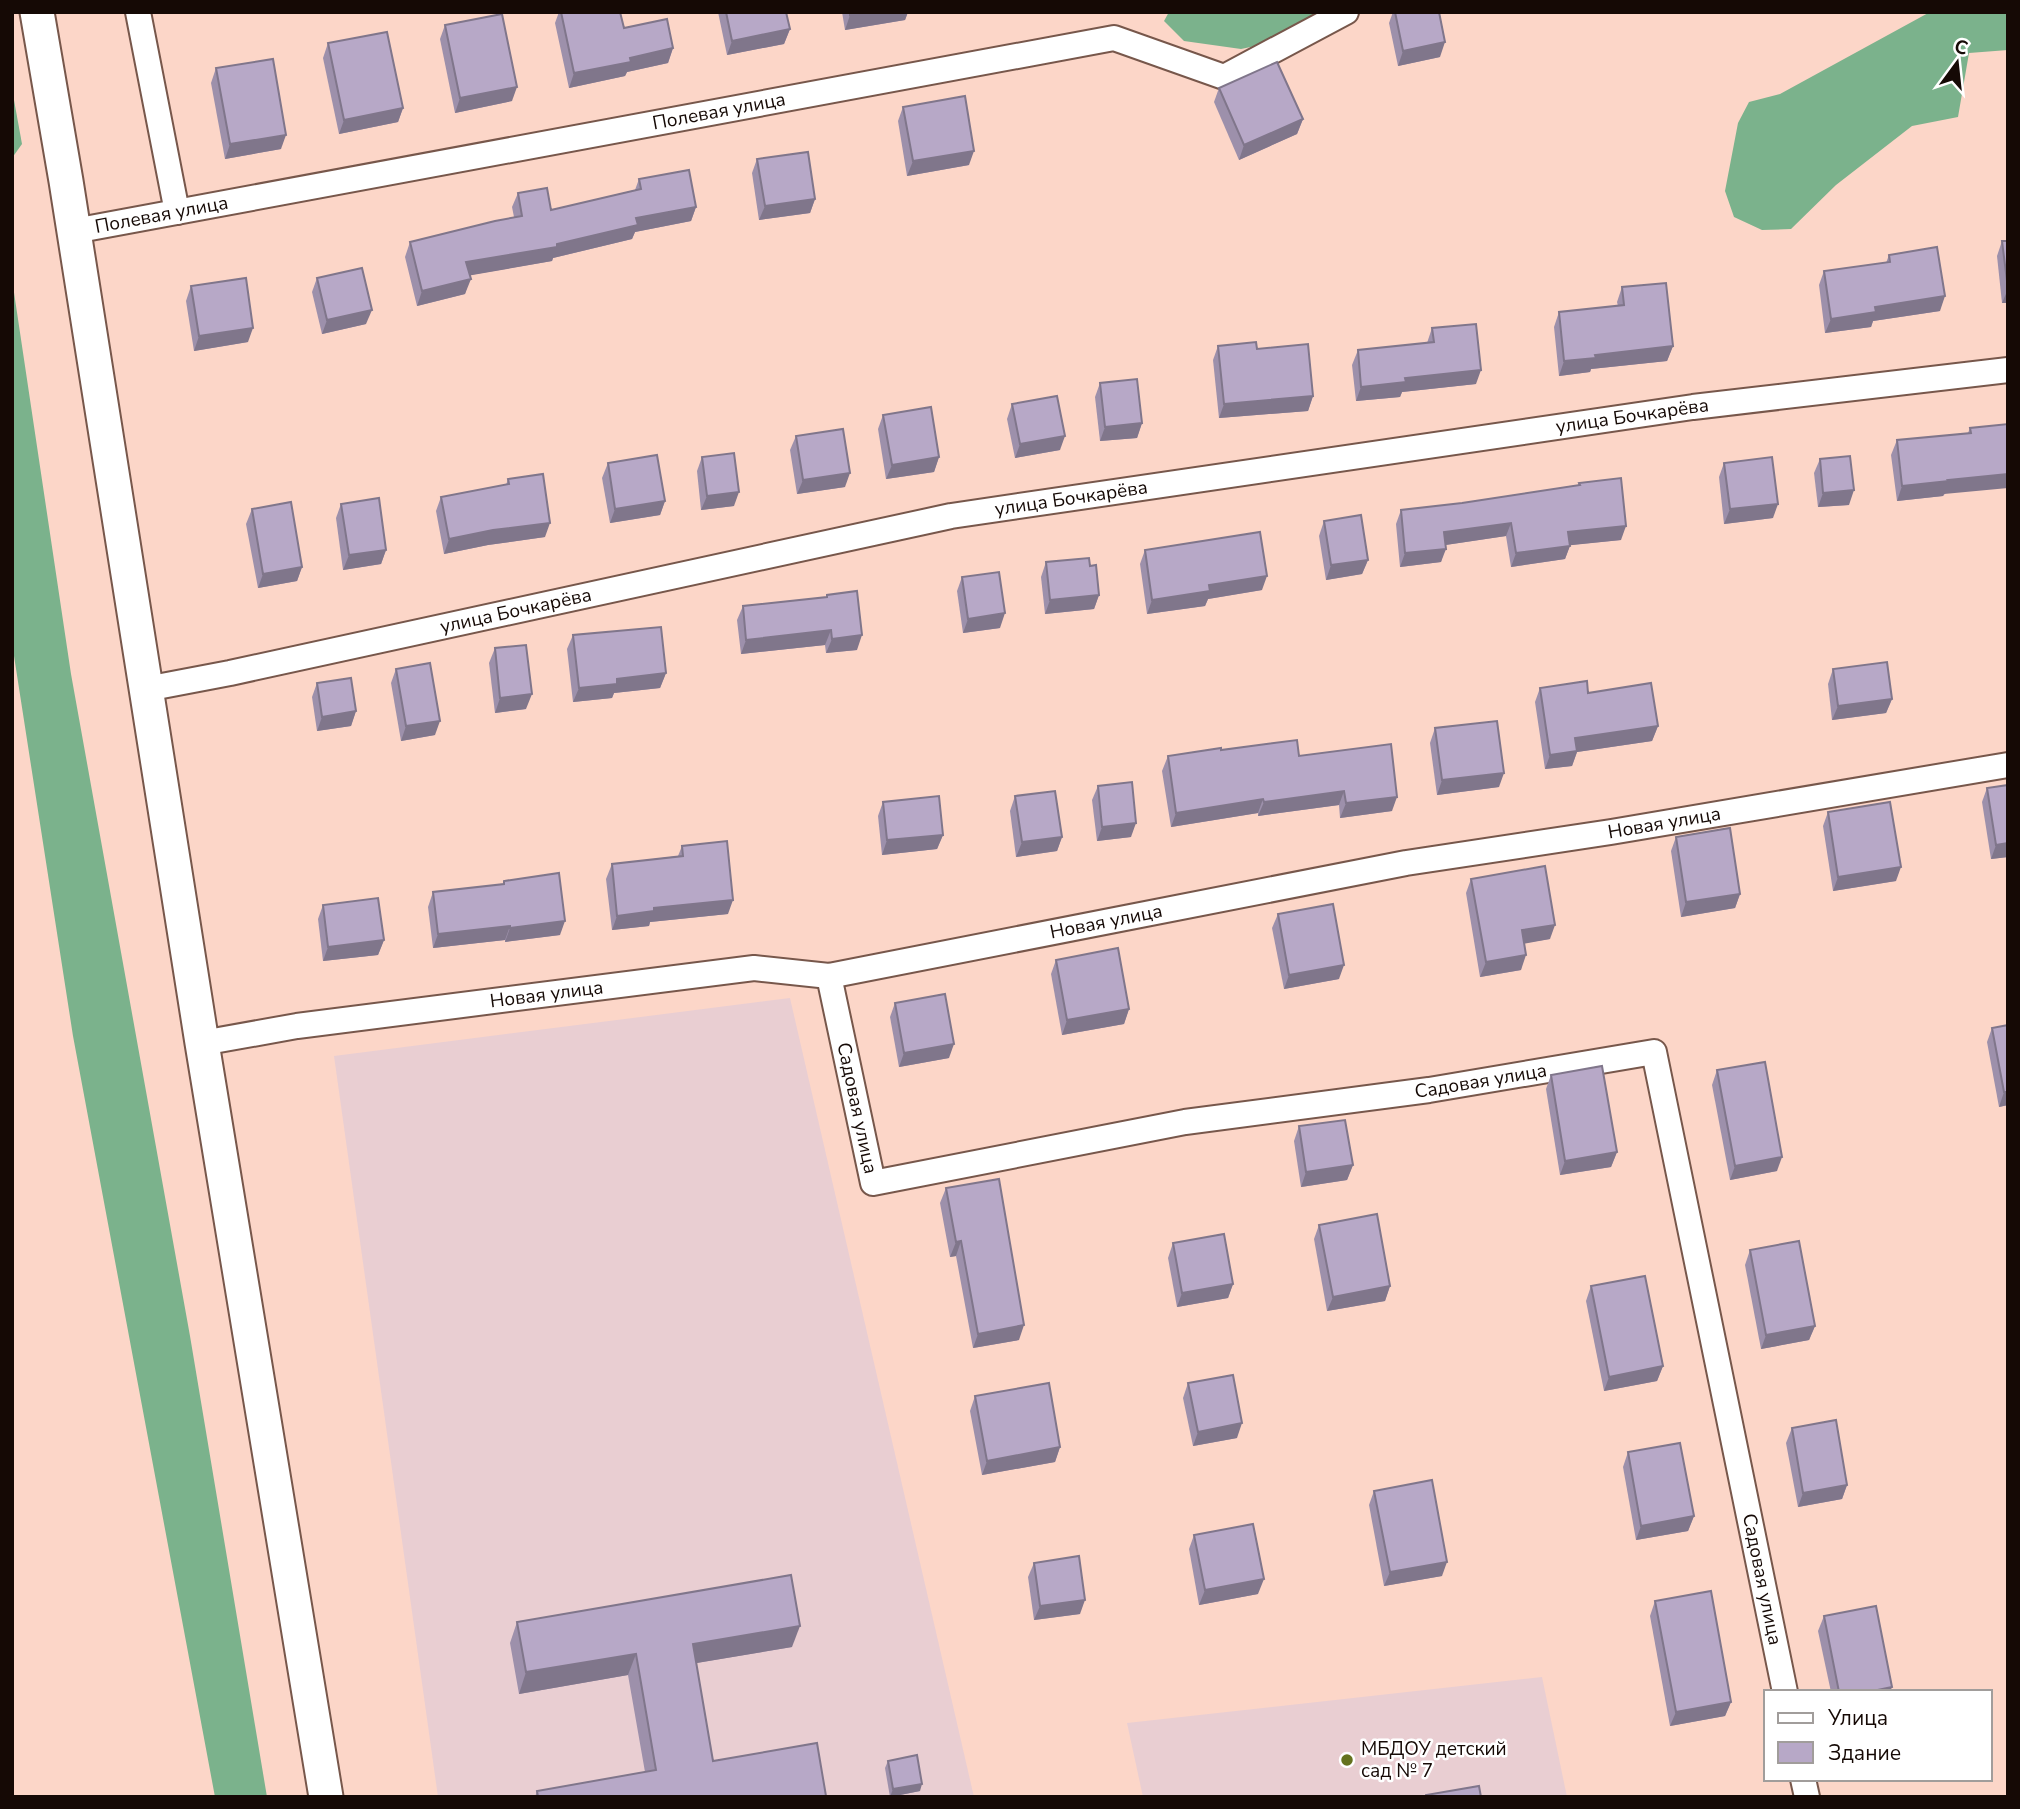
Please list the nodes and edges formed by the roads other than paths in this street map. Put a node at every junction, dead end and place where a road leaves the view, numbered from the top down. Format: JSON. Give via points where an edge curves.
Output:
{"nodes":[{"id":1,"x":37,"y":12,"type":"edge"},
{"id":2,"x":138,"y":12,"type":"edge"},
{"id":3,"x":1346,"y":12,"type":"edge"},
{"id":4,"x":177,"y":212,"type":"junction"},
{"id":5,"x":74,"y":231,"type":"junction"},
{"id":6,"x":2008,"y":370,"type":"edge"},
{"id":7,"x":146,"y":689,"type":"junction"},
{"id":8,"x":2008,"y":765,"type":"edge"},
{"id":9,"x":829,"y":975,"type":"junction"},
{"id":10,"x":202,"y":1043,"type":"junction"},
{"id":11,"x":1785,"y":1690,"type":"edge"},
{"id":12,"x":326,"y":1797,"type":"edge"}],
"edges":[{"from":1,"to":5,"type":"main road"},
{"from":2,"to":4,"type":"street"},
{"from":3,"to":4,"type":"street","name":"Полевая улица","via":[[1224,77],[1114,38]]},
{"from":4,"to":5,"type":"street","name":"Полевая улица"},
{"from":5,"to":7,"type":"main road"},
{"from":6,"to":7,"type":"street","name":"улица Бочкарёва","via":[[1693,407],[951,516]]},
{"from":7,"to":10,"type":"main road"},
{"from":8,"to":9,"type":"street","name":"Новая улица","via":[[1406,863]]},
{"from":9,"to":10,"type":"street","name":"Новая улица","via":[[754,968],[311,1024]]},
{"from":9,"to":11,"type":"street","name":"Садовая улица","via":[[873,1183],[1185,1122],[1429,1090],[1654,1052]]},
{"from":10,"to":12,"type":"main road"}]}
